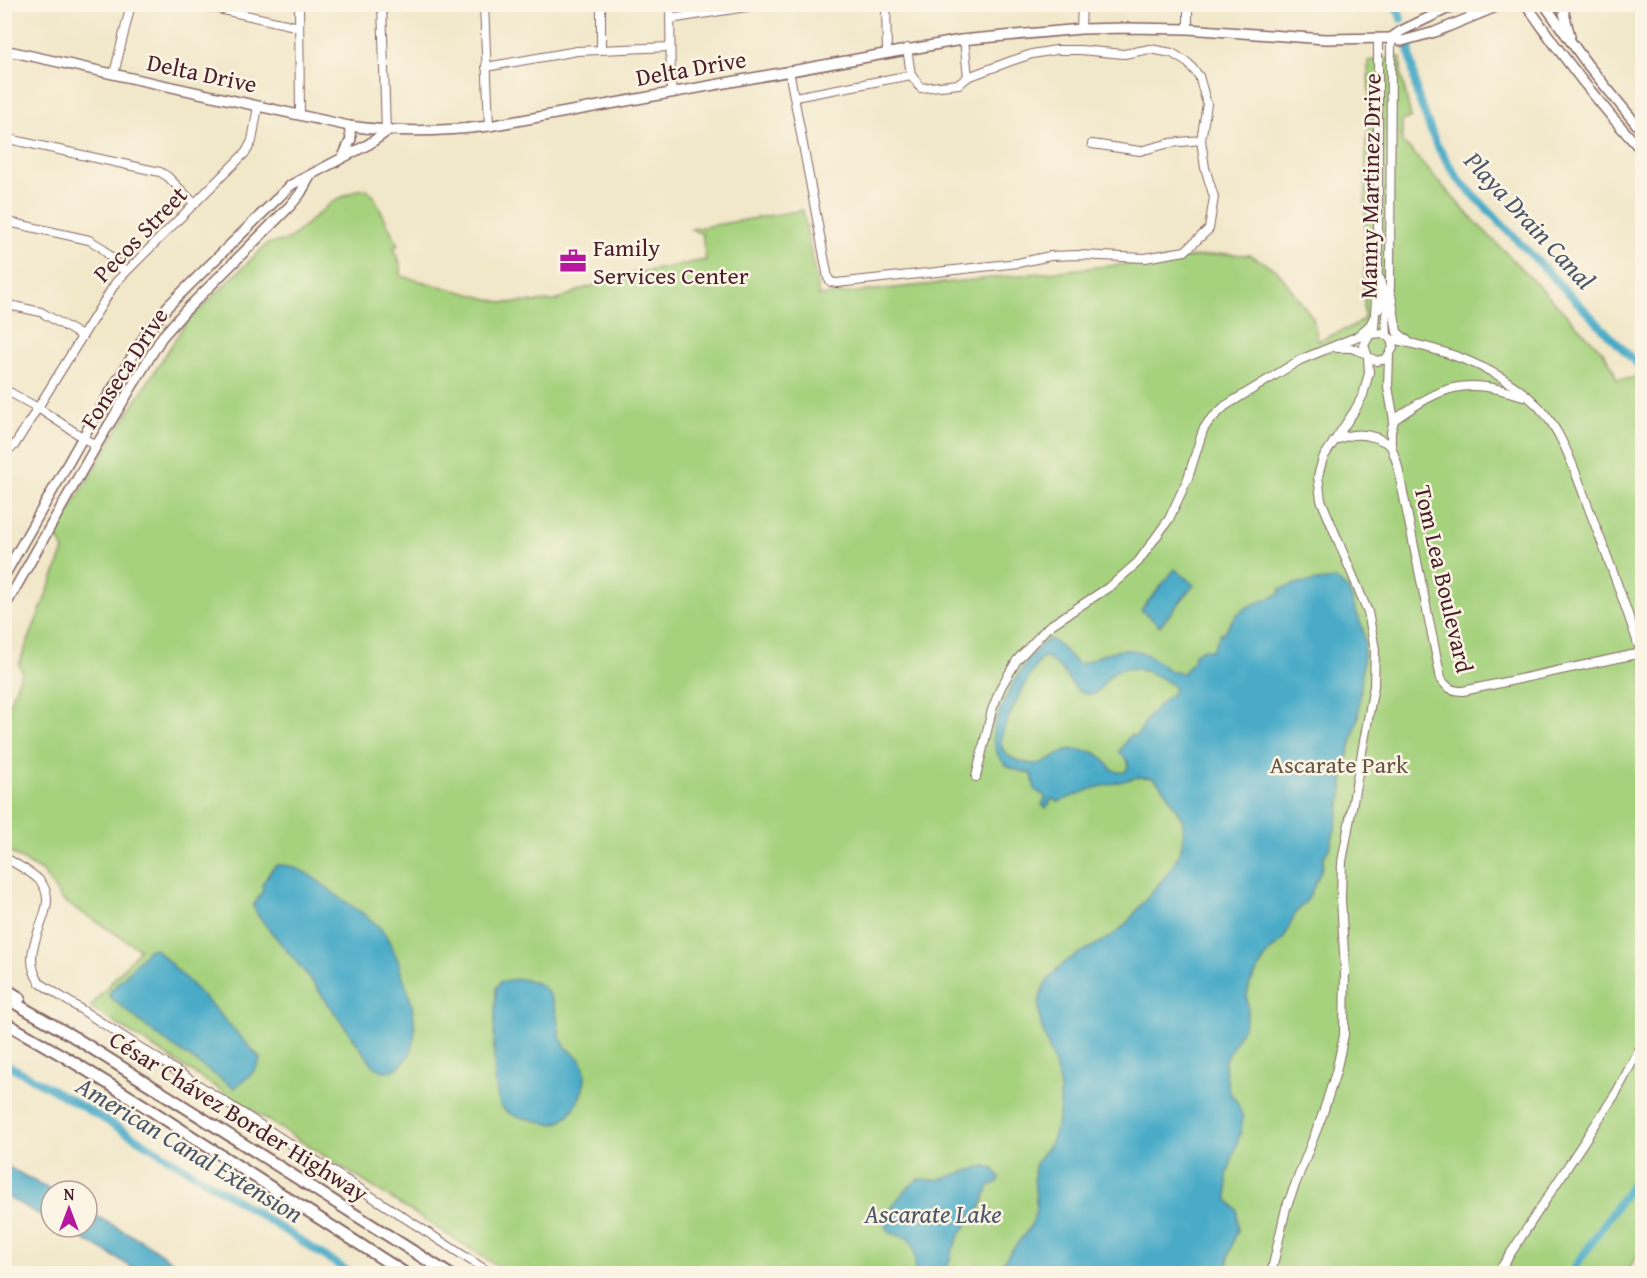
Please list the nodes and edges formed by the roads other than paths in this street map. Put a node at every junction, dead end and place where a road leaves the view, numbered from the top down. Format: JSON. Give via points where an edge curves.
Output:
{"nodes":[{"id":1,"x":131,"y":4,"type":"edge"},
{"id":2,"x":196,"y":4,"type":"edge"},
{"id":3,"x":299,"y":4,"type":"edge"},
{"id":4,"x":382,"y":4,"type":"edge"},
{"id":5,"x":484,"y":4,"type":"edge"},
{"id":6,"x":601,"y":4,"type":"edge"},
{"id":7,"x":670,"y":4,"type":"edge"},
{"id":8,"x":765,"y":4,"type":"edge"},
{"id":9,"x":886,"y":4,"type":"edge"},
{"id":10,"x":1082,"y":4,"type":"edge"},
{"id":11,"x":1188,"y":4,"type":"edge"},
{"id":12,"x":1456,"y":4,"type":"edge"},
{"id":13,"x":1503,"y":4,"type":"edge"},
{"id":14,"x":1526,"y":4,"type":"edge"},
{"id":15,"x":1544,"y":4,"type":"edge"},
{"id":16,"x":1564,"y":4,"type":"edge"},
{"id":17,"x":218,"y":7,"type":"edge"},
{"id":18,"x":1439,"y":13,"type":"junction"},
{"id":19,"x":670,"y":19,"type":"junction"},
{"id":20,"x":299,"y":27,"type":"junction"},
{"id":21,"x":1081,"y":29,"type":"junction"},
{"id":22,"x":1188,"y":29,"type":"junction"},
{"id":23,"x":1445,"y":29,"type":"junction"},
{"id":24,"x":1391,"y":38,"type":"junction"},
{"id":25,"x":964,"y":39,"type":"junction"},
{"id":26,"x":1378,"y":39,"type":"junction"},
{"id":27,"x":1572,"y":44,"type":"junction"},
{"id":28,"x":670,"y":47,"type":"junction"},
{"id":29,"x":907,"y":48,"type":"junction"},
{"id":30,"x":601,"y":49,"type":"junction"},
{"id":31,"x":4,"y":50,"type":"edge"},
{"id":32,"x":886,"y":52,"type":"junction"},
{"id":33,"x":486,"y":67,"type":"junction"},
{"id":34,"x":789,"y":70,"type":"junction"},
{"id":35,"x":114,"y":74,"type":"junction"},
{"id":36,"x":911,"y":75,"type":"junction"},
{"id":37,"x":968,"y":77,"type":"junction"},
{"id":38,"x":671,"y":92,"type":"junction"},
{"id":39,"x":795,"y":97,"type":"junction"},
{"id":40,"x":258,"y":106,"type":"junction"},
{"id":41,"x":300,"y":115,"type":"junction"},
{"id":42,"x":349,"y":126,"type":"junction"},
{"id":43,"x":489,"y":126,"type":"junction"},
{"id":44,"x":1642,"y":131,"type":"edge"},
{"id":45,"x":386,"y":132,"type":"junction"},
{"id":46,"x":4,"y":138,"type":"edge"},
{"id":47,"x":1378,"y":139,"type":"junction"},
{"id":48,"x":1391,"y":139,"type":"junction"},
{"id":49,"x":1202,"y":140,"type":"junction"},
{"id":50,"x":1092,"y":144,"type":"dead end"},
{"id":51,"x":1642,"y":151,"type":"edge"},
{"id":52,"x":343,"y":157,"type":"junction"},
{"id":53,"x":310,"y":176,"type":"junction"},
{"id":54,"x":195,"y":204,"type":"junction"},
{"id":55,"x":1378,"y":215,"type":"junction"},
{"id":56,"x":1389,"y":216,"type":"junction"},
{"id":57,"x":4,"y":221,"type":"edge"},
{"id":58,"x":125,"y":272,"type":"junction"},
{"id":59,"x":1389,"y":288,"type":"junction"},
{"id":60,"x":4,"y":304,"type":"edge"},
{"id":61,"x":1376,"y":314,"type":"junction"},
{"id":62,"x":1369,"y":335,"type":"junction"},
{"id":63,"x":82,"y":336,"type":"junction"},
{"id":64,"x":1356,"y":337,"type":"junction"},
{"id":65,"x":1389,"y":337,"type":"junction"},
{"id":66,"x":1417,"y":344,"type":"junction"},
{"id":67,"x":1333,"y":348,"type":"junction"},
{"id":68,"x":1367,"y":355,"type":"junction"},
{"id":69,"x":1389,"y":356,"type":"junction"},
{"id":70,"x":4,"y":389,"type":"edge"},
{"id":71,"x":1527,"y":397,"type":"junction"},
{"id":72,"x":38,"y":408,"type":"junction"},
{"id":73,"x":1394,"y":420,"type":"junction"},
{"id":74,"x":83,"y":437,"type":"junction"},
{"id":75,"x":1333,"y":441,"type":"junction"},
{"id":76,"x":96,"y":446,"type":"junction"},
{"id":77,"x":1391,"y":446,"type":"junction"},
{"id":78,"x":5,"y":451,"type":"edge"},
{"id":79,"x":4,"y":576,"type":"edge"},
{"id":80,"x":4,"y":608,"type":"edge"},
{"id":81,"x":1642,"y":655,"type":"edge"},
{"id":82,"x":976,"y":777,"type":"dead end"},
{"id":83,"x":4,"y":857,"type":"edge"},
{"id":84,"x":4,"y":988,"type":"edge"},
{"id":85,"x":4,"y":997,"type":"edge"},
{"id":86,"x":4,"y":1022,"type":"edge"},
{"id":87,"x":4,"y":1029,"type":"edge"},
{"id":88,"x":74,"y":1037,"type":"junction"},
{"id":89,"x":1642,"y":1044,"type":"edge"},
{"id":90,"x":65,"y":1057,"type":"junction"},
{"id":91,"x":406,"y":1274,"type":"edge"},
{"id":92,"x":449,"y":1274,"type":"edge"},
{"id":93,"x":492,"y":1274,"type":"edge"},
{"id":94,"x":1271,"y":1274,"type":"edge"},
{"id":95,"x":1497,"y":1274,"type":"edge"}],
"edges":[{"from":1,"to":35,"type":"street"},
{"from":2,"to":17,"type":"street"},
{"from":3,"to":20,"type":"street"},
{"from":4,"to":45,"type":"street"},
{"from":5,"to":33,"type":"street"},
{"from":6,"to":30,"type":"street"},
{"from":7,"to":19,"type":"street"},
{"from":8,"to":19,"type":"street"},
{"from":9,"to":32,"type":"street"},
{"from":10,"to":21,"type":"street"},
{"from":11,"to":22,"type":"street"},
{"from":12,"to":18,"type":"main road","name":"Delta Drive"},
{"from":13,"to":23,"type":"main road","name":"Delta Drive"},
{"from":14,"to":51,"type":"main road","via":[[1597,102]]},
{"from":15,"to":27,"type":"main road"},
{"from":16,"to":27,"type":"main road"},
{"from":17,"to":20,"type":"street"},
{"from":18,"to":23,"type":"main road"},
{"from":18,"to":24,"type":"main road","name":"Delta Drive"},
{"from":19,"to":28,"type":"street"},
{"from":20,"to":41,"type":"street"},
{"from":21,"to":22,"type":"main road","name":"Delta Drive"},
{"from":21,"to":25,"type":"main road","name":"Delta Drive"},
{"from":22,"to":26,"type":"main road","name":"Delta Drive"},
{"from":23,"to":24,"type":"main road","name":"Delta Drive","via":[[1402,40]]},
{"from":24,"to":26,"type":"main road","name":"Delta Drive"},
{"from":24,"to":48,"type":"street","name":"Manny Martinez Drive"},
{"from":25,"to":29,"type":"main road","name":"Delta Drive"},
{"from":25,"to":37,"type":"street"},
{"from":26,"to":47,"type":"street","name":"Manny Martinez Drive"},
{"from":27,"to":44,"type":"main road"},
{"from":28,"to":30,"type":"street"},
{"from":28,"to":38,"type":"street"},
{"from":29,"to":32,"type":"main road","name":"Delta Drive"},
{"from":29,"to":36,"type":"street"},
{"from":30,"to":33,"type":"street"},
{"from":31,"to":35,"type":"main road","name":"Delta Drive"},
{"from":32,"to":34,"type":"main road","name":"Delta Drive"},
{"from":33,"to":43,"type":"street"},
{"from":34,"to":38,"type":"main road","name":"Delta Drive"},
{"from":34,"to":39,"type":"street"},
{"from":35,"to":40,"type":"main road","name":"Delta Drive"},
{"from":36,"to":37,"type":"street","via":[[921,88],[959,84]]},
{"from":36,"to":39,"type":"street"},
{"from":37,"to":49,"type":"street","via":[[1032,54],[1056,50],[1124,54],[1150,49],[1172,53],[1199,76],[1207,104]]},
{"from":38,"to":43,"type":"main road","name":"Delta Drive"},
{"from":39,"to":49,"type":"street","via":[[828,278],[837,283],[1050,256],[1145,258],[1185,251],[1209,229],[1214,197]]},
{"from":40,"to":41,"type":"main road","name":"Delta Drive"},
{"from":40,"to":54,"type":"street","name":"Pecos Street","via":[[250,147]]},
{"from":41,"to":42,"type":"main road","name":"Delta Drive"},
{"from":42,"to":45,"type":"main road","name":"Delta Drive"},
{"from":42,"to":52,"type":"main road","via":[[351,139]]},
{"from":43,"to":45,"type":"main road","name":"Delta Drive"},
{"from":45,"to":52,"type":"main road","name":"Fonseca Drive"},
{"from":46,"to":54,"type":"street","via":[[160,172]]},
{"from":47,"to":48,"type":"street"},
{"from":47,"to":55,"type":"street","name":"Manny Martinez Drive"},
{"from":48,"to":56,"type":"street","name":"Manny Martinez Drive"},
{"from":49,"to":50,"type":"street","via":[[1140,151]]},
{"from":52,"to":53,"type":"main road","name":"Fonseca Drive"},
{"from":53,"to":74,"type":"main road","name":"Fonseca Drive","via":[[280,194],[168,306],[146,334]]},
{"from":53,"to":76,"type":"main road","name":"Fonseca Drive","via":[[290,206],[162,337]]},
{"from":54,"to":58,"type":"street","name":"Pecos Street"},
{"from":55,"to":56,"type":"street"},
{"from":55,"to":61,"type":"street","name":"Manny Martinez Drive"},
{"from":56,"to":59,"type":"street","name":"Manny Martinez Drive"},
{"from":57,"to":58,"type":"street","via":[[89,240]]},
{"from":58,"to":63,"type":"street","name":"Pecos Street"},
{"from":59,"to":65,"type":"street","name":"Manny Martinez Drive"},
{"from":59,"to":66,"type":"street","via":[[1397,332]]},
{"from":60,"to":63,"type":"street","via":[[41,312]]},
{"from":61,"to":62,"type":"street","name":"Manny Martinez Drive"},
{"from":61,"to":64,"type":"street"},
{"from":62,"to":64,"type":"street"},
{"from":62,"to":65,"type":"street","via":[[1379,332]]},
{"from":62,"to":68,"type":"street","via":[[1364,345]]},
{"from":63,"to":72,"type":"street","name":"Pecos Street"},
{"from":64,"to":67,"type":"street"},
{"from":65,"to":66,"type":"street"},
{"from":65,"to":69,"type":"street","via":[[1393,348]]},
{"from":66,"to":71,"type":"street","via":[[1476,364],[1508,381]]},
{"from":67,"to":68,"type":"street","via":[[1351,348]]},
{"from":67,"to":82,"type":"street","via":[[1300,360],[1209,420],[1169,519],[1138,562],[1112,585],[1048,627],[1017,660],[992,710]]},
{"from":68,"to":69,"type":"street","via":[[1377,361]]},
{"from":68,"to":75,"type":"street","via":[[1363,394]]},
{"from":69,"to":73,"type":"street","name":"Tom Lea Boulevard","via":[[1388,387]]},
{"from":70,"to":72,"type":"street"},
{"from":71,"to":73,"type":"street","via":[[1486,387],[1450,388],[1427,397]]},
{"from":71,"to":81,"type":"street","via":[[1539,406],[1563,445]]},
{"from":72,"to":74,"type":"street"},
{"from":72,"to":78,"type":"street","name":"Pecos Street","via":[[14,446]]},
{"from":73,"to":77,"type":"street","name":"Tom Lea Boulevard"},
{"from":74,"to":76,"type":"street"},
{"from":74,"to":79,"type":"main road","name":"Fonseca Drive"},
{"from":75,"to":77,"type":"street","via":[[1363,434],[1383,439]]},
{"from":75,"to":94,"type":"street","via":[[1320,465],[1318,488],[1368,612],[1375,649],[1374,686],[1342,862],[1344,1035],[1322,1116],[1286,1208]]},
{"from":76,"to":80,"type":"main road","name":"Fonseca Drive"},
{"from":77,"to":81,"type":"street","name":"Tom Lea Boulevard","via":[[1441,679],[1446,686],[1463,691]]},
{"from":83,"to":93,"type":"street","via":[[38,878],[45,891],[44,916],[31,954],[32,969],[40,983]]},
{"from":84,"to":88,"type":"highway"},
{"from":85,"to":88,"type":"highway","name":"César Chávez Border Highway"},
{"from":86,"to":90,"type":"highway","name":"César Chávez Border Highway"},
{"from":87,"to":90,"type":"highway"},
{"from":88,"to":92,"type":"highway","name":"César Chávez Border Highway"},
{"from":89,"to":95,"type":"street","via":[[1616,1093]]},
{"from":90,"to":91,"type":"highway","name":"César Chávez Border Highway"}]}
